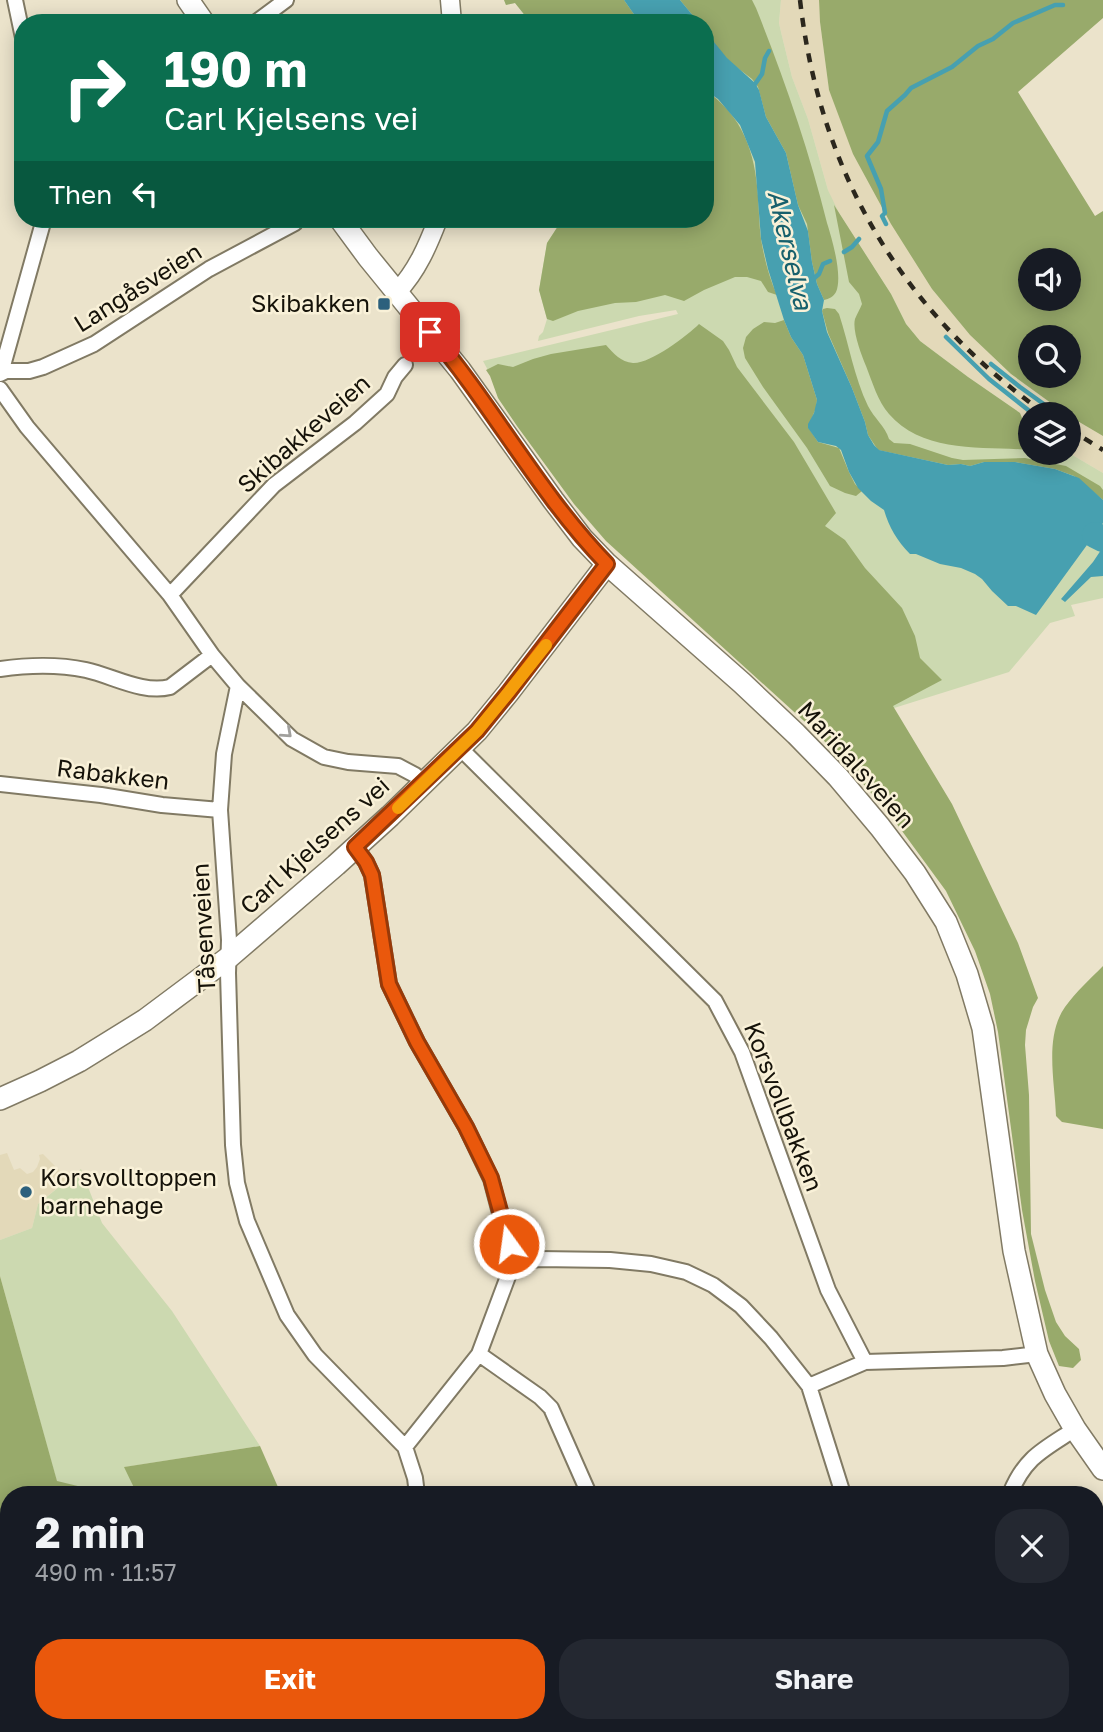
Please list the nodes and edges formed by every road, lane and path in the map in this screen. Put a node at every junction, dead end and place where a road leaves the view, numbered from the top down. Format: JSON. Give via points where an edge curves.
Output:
{"nodes":[{"id":1,"x":286,"y":0,"type":"edge"},
{"id":2,"x":267,"y":14,"type":"edge"},
{"id":3,"x":41,"y":228,"type":"edge"},
{"id":4,"x":286,"y":228,"type":"edge"},
{"id":5,"x":347,"y":228,"type":"edge"},
{"id":6,"x":434,"y":228,"type":"edge"},
{"id":7,"x":397,"y":292,"type":"junction"},
{"id":8,"x":405,"y":365,"type":"dead end"},
{"id":9,"x":0,"y":371,"type":"edge"},
{"id":10,"x":0,"y":389,"type":"edge"},
{"id":11,"x":607,"y":564,"type":"junction"},
{"id":12,"x":170,"y":595,"type":"junction"},
{"id":13,"x":212,"y":655,"type":"junction"},
{"id":14,"x":0,"y":669,"type":"edge"},
{"id":15,"x":238,"y":686,"type":"junction"},
{"id":16,"x":460,"y":748,"type":"junction"},
{"id":17,"x":0,"y":783,"type":"edge"},
{"id":18,"x":424,"y":783,"type":"junction"},
{"id":19,"x":220,"y":810,"type":"junction"},
{"id":20,"x":355,"y":847,"type":"junction"},
{"id":21,"x":228,"y":958,"type":"junction"},
{"id":22,"x":0,"y":1099,"type":"edge"},
{"id":23,"x":513,"y":1263,"type":"junction"},
{"id":24,"x":478,"y":1354,"type":"junction"},
{"id":25,"x":1037,"y":1354,"type":"junction"},
{"id":26,"x":865,"y":1362,"type":"junction"},
{"id":27,"x":809,"y":1386,"type":"junction"},
{"id":28,"x":1075,"y":1429,"type":"junction"},
{"id":29,"x":405,"y":1447,"type":"junction"},
{"id":30,"x":1103,"y":1469,"type":"edge"},
{"id":31,"x":416,"y":1486,"type":"edge"},
{"id":32,"x":585,"y":1486,"type":"edge"},
{"id":33,"x":840,"y":1486,"type":"edge"},
{"id":34,"x":1014,"y":1486,"type":"edge"}],
"edges":[{"from":1,"to":2,"type":"street"},
{"from":3,"to":9,"type":"street"},
{"from":4,"to":9,"type":"street","name":"Langåsveien","via":[[209,269],[94,344],[43,367]]},
{"from":5,"to":7,"type":"main road","name":"Maridalsveien"},
{"from":6,"to":7,"type":"street","via":[[421,259]]},
{"from":7,"to":11,"type":"main road","name":"Maridalsveien","via":[[460,369],[569,522]]},
{"from":8,"to":12,"type":"street","name":"Skibakkeveien","via":[[387,394],[274,485]]},
{"from":10,"to":12,"type":"street"},
{"from":11,"to":16,"type":"main road","name":"Carl Kjelsens vei"},
{"from":11,"to":25,"type":"main road","name":"Maridalsveien","via":[[832,769],[898,850],[946,922],[983,1028],[1014,1251]]},
{"from":12,"to":13,"type":"street"},
{"from":13,"to":14,"type":"street","via":[[162,689],[86,670],[42,665]]},
{"from":13,"to":15,"type":"street"},
{"from":15,"to":18,"type":"street","one_way":true,"via":[[292,739],[324,757],[398,766]]},
{"from":15,"to":19,"type":"street","name":"Tåsenveien","via":[[224,754]]},
{"from":16,"to":18,"type":"main road","name":"Carl Kjelsens vei"},
{"from":16,"to":26,"type":"street","name":"Korsvollbakken","via":[[715,1001],[742,1052],[828,1290]]},
{"from":17,"to":19,"type":"street","name":"Rabakken"},
{"from":18,"to":20,"type":"main road","name":"Carl Kjelsens vei"},
{"from":19,"to":21,"type":"street","name":"Tåsenveien"},
{"from":20,"to":21,"type":"main road","name":"Carl Kjelsens vei"},
{"from":20,"to":23,"type":"street","via":[[372,875],[389,984],[491,1178]]},
{"from":21,"to":22,"type":"main road","name":"Carl Kjelsens vei","via":[[97,1051]]},
{"from":21,"to":29,"type":"street","name":"Tåsenveien","via":[[233,1145],[247,1221],[287,1315],[315,1355]]},
{"from":23,"to":24,"type":"street"},
{"from":23,"to":27,"type":"street","via":[[610,1260],[686,1272],[741,1306]]},
{"from":24,"to":29,"type":"street"},
{"from":24,"to":32,"type":"street","via":[[551,1408]]},
{"from":25,"to":26,"type":"street"},
{"from":25,"to":28,"type":"main road","name":"Maridalsveien"},
{"from":26,"to":27,"type":"street"},
{"from":27,"to":33,"type":"street"},
{"from":28,"to":30,"type":"main road","name":"Maridalsveien"},
{"from":28,"to":34,"type":"street","via":[[1030,1460]]},
{"from":29,"to":31,"type":"street","name":"Tåsenveien"}]}
